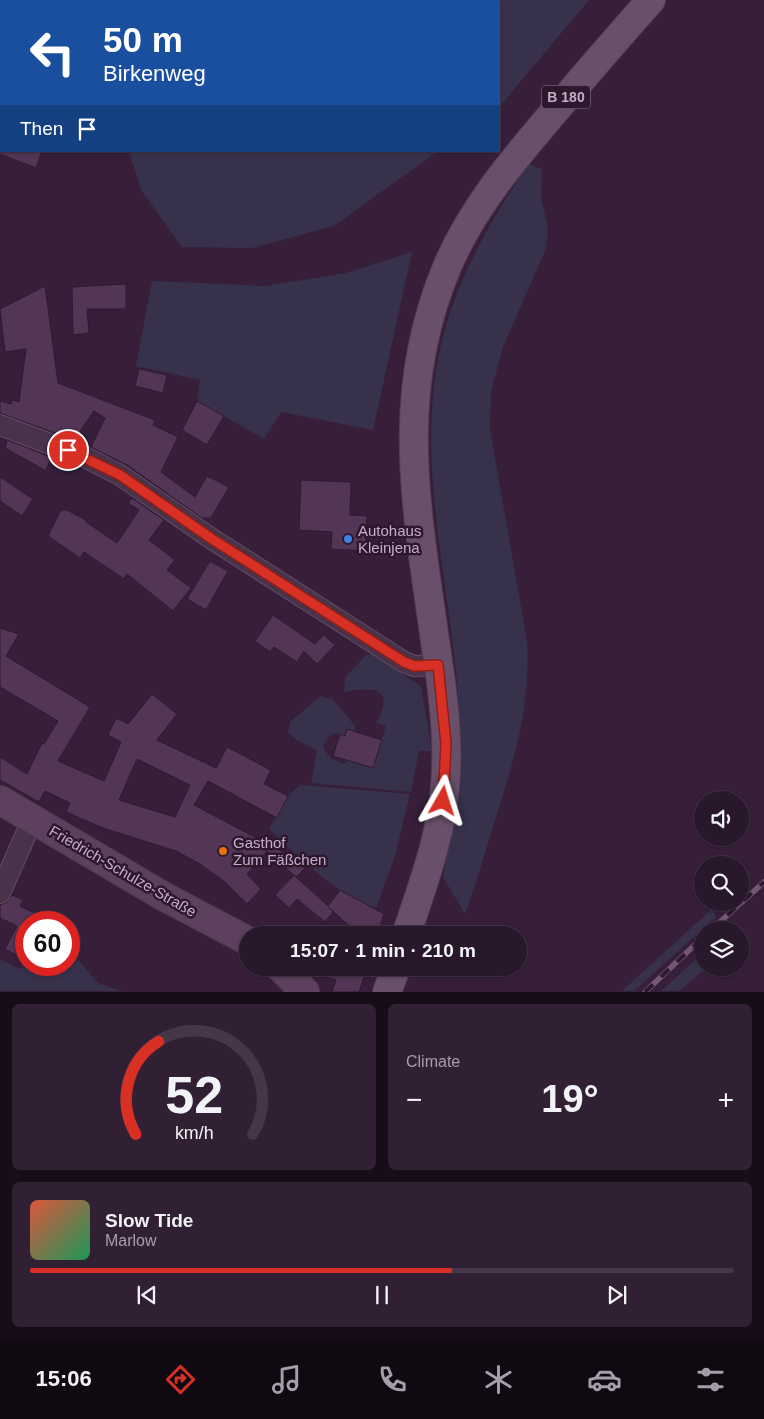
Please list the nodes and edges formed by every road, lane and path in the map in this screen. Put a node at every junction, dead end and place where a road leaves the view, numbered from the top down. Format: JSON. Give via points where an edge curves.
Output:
{"nodes":[{"id":1,"x":651,"y":0,"type":"edge"},
{"id":2,"x":0,"y":425,"type":"edge"},
{"id":3,"x":438,"y":665,"type":"junction"},
{"id":4,"x":0,"y":800,"type":"edge"},
{"id":5,"x":32,"y":818,"type":"junction"},
{"id":6,"x":0,"y":893,"type":"edge"},
{"id":7,"x":409,"y":926,"type":"edge"},
{"id":8,"x":239,"y":936,"type":"edge"},
{"id":9,"x":289,"y":976,"type":"edge"},
{"id":10,"x":393,"y":976,"type":"edge"},
{"id":11,"x":305,"y":992,"type":"edge"},
{"id":12,"x":388,"y":992,"type":"edge"}],
"edges":[{"from":1,"to":3,"type":"main road","number":"B 180","via":[[499,177],[460,241],[436,296],[414,392],[412,442],[415,492]]},
{"from":2,"to":3,"type":"street","via":[[120,475],[212,539],[404,662],[414,666]]},
{"from":3,"to":7,"type":"main road","number":"B 180","via":[[446,744],[443,801],[434,847]]},
{"from":4,"to":5,"type":"street","name":"Friedrich-Schulze-Straße"},
{"from":5,"to":6,"type":"street"},
{"from":5,"to":8,"type":"street","name":"Friedrich-Schulze-Straße","via":[[162,896]]},
{"from":9,"to":11,"type":"street"},
{"from":10,"to":12,"type":"main road"}]}
